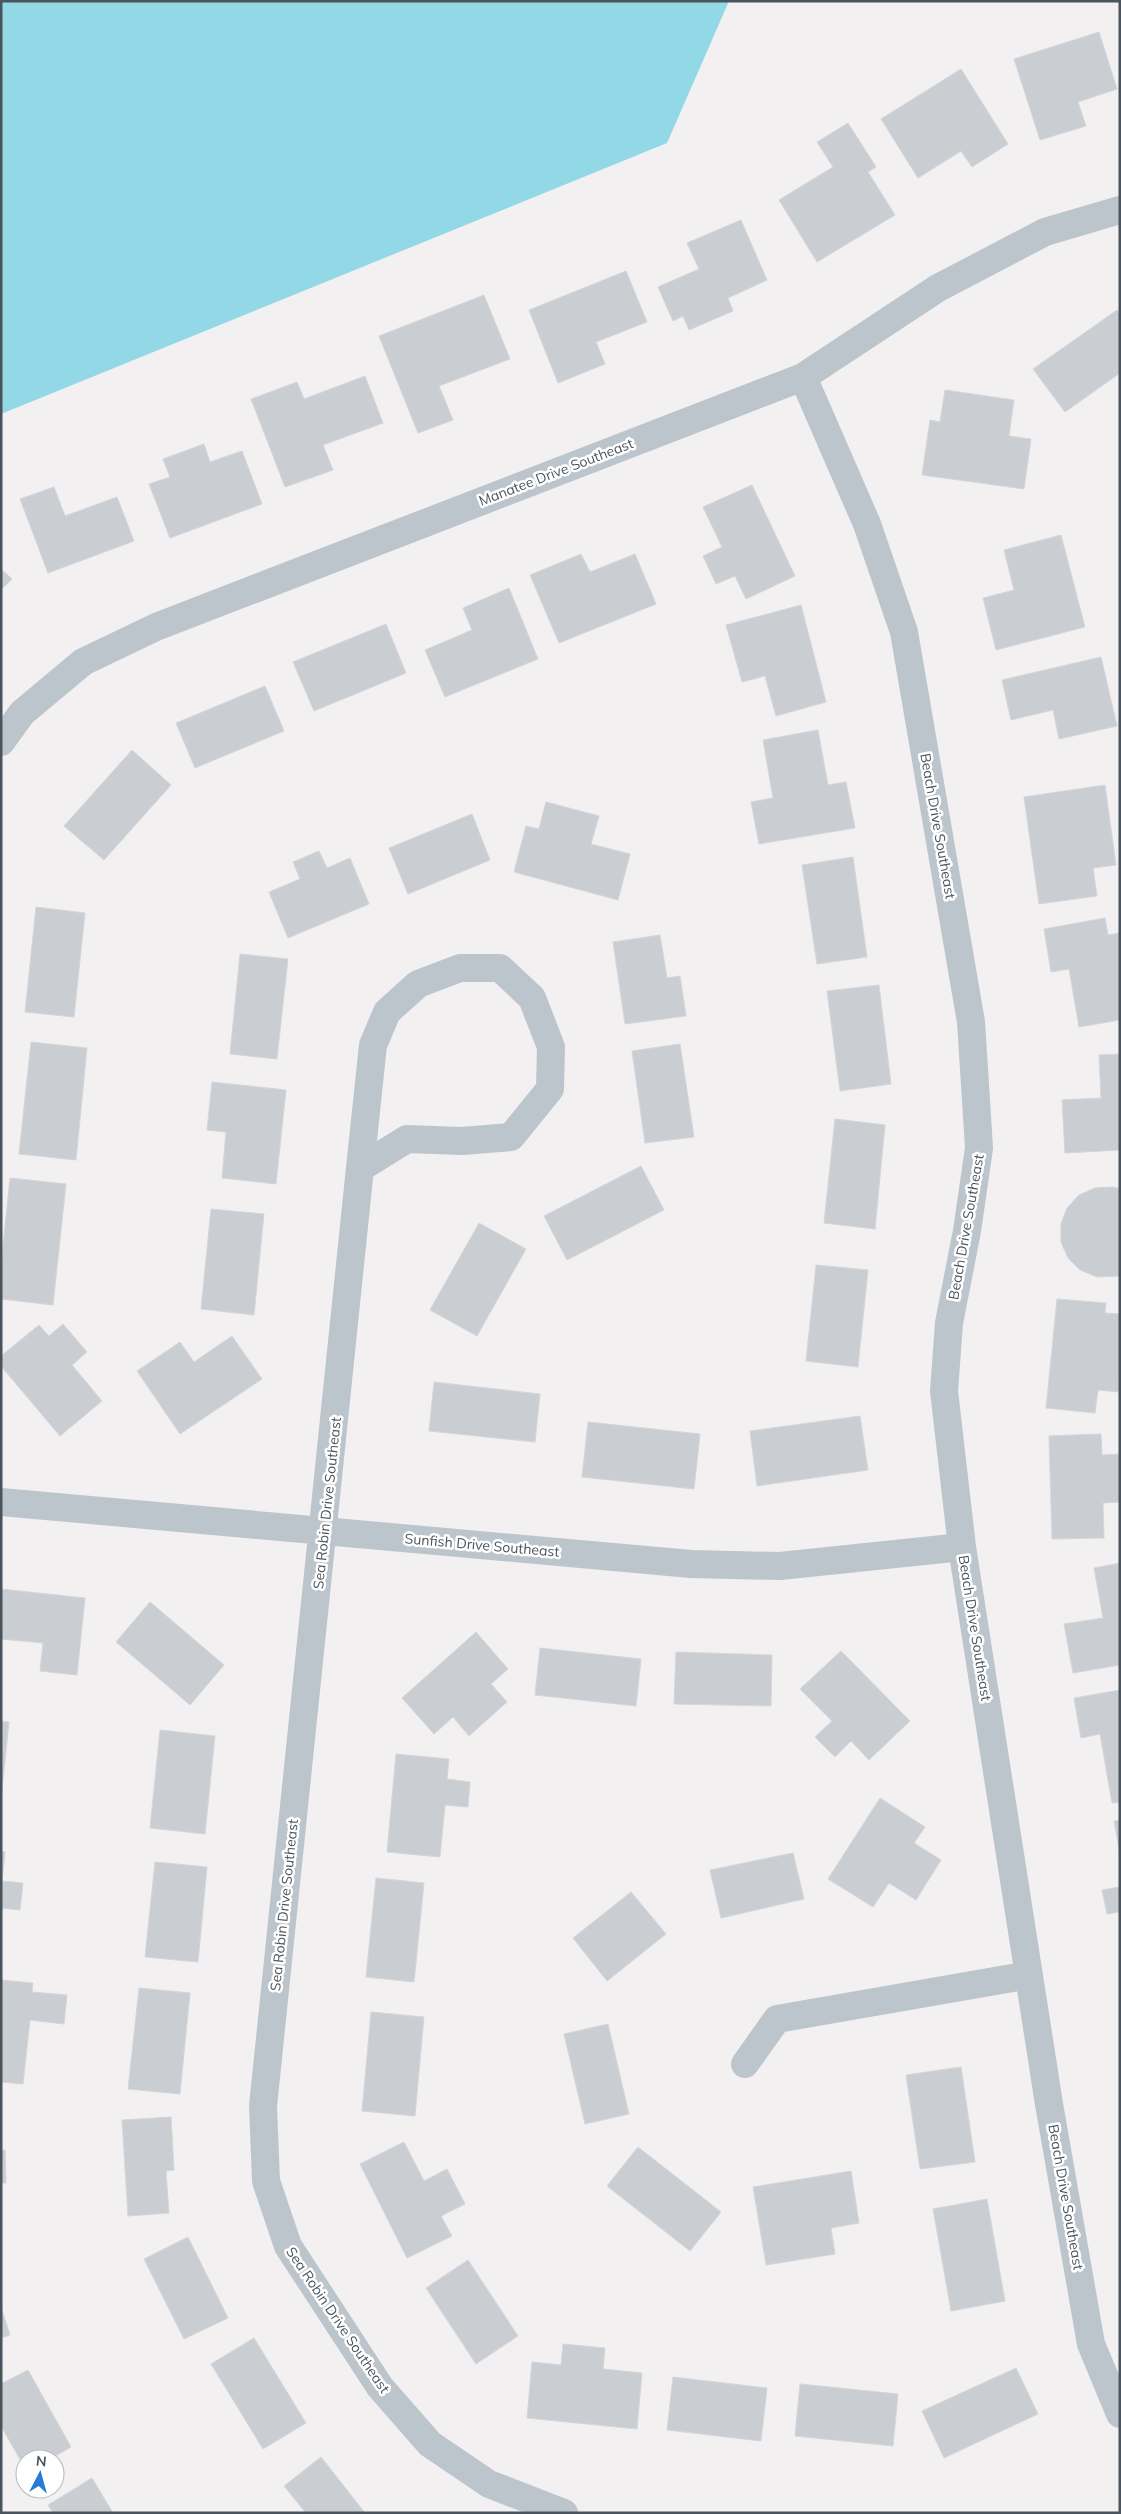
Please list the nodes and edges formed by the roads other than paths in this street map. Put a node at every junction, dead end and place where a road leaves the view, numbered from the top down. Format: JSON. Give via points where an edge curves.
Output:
{"nodes":[{"id":1,"x":1120,"y":210,"type":"edge"},
{"id":2,"x":803,"y":377,"type":"junction"},
{"id":3,"x":1,"y":742,"type":"edge"},
{"id":4,"x":360,"y":1168,"type":"junction"},
{"id":5,"x":1,"y":1502,"type":"edge"},
{"id":6,"x":324,"y":1531,"type":"junction"},
{"id":7,"x":962,"y":1547,"type":"junction"},
{"id":8,"x":1029,"y":1975,"type":"junction"},
{"id":9,"x":745,"y":2064,"type":"dead end"},
{"id":10,"x":1120,"y":2414,"type":"edge"},
{"id":11,"x":564,"y":2513,"type":"edge"}],
"edges":[{"from":1,"to":2,"type":"street","name":"Manatee Drive Southeast","via":[[1037,236],[938,288]]},
{"from":2,"to":3,"type":"street","name":"Manatee Drive Southeast","via":[[156,627],[83,662],[22,713]]},
{"from":2,"to":7,"type":"street","name":"Beach Drive Southeast","via":[[867,524],[904,632],[971,1022],[979,1148],[949,1323],[944,1391]]},
{"from":4,"to":4,"type":"street","name":"Sea Robin Drive Southeast","via":[[407,1139],[462,1141],[511,1137],[550,1089],[551,1047],[532,998],[500,968],[460,968],[418,984],[387,1012],[373,1045]]},
{"from":4,"to":6,"type":"street","name":"Sea Robin Drive Southeast"},
{"from":5,"to":6,"type":"street","name":"Sunfish Drive Southeast"},
{"from":6,"to":7,"type":"street","name":"Sunfish Drive Southeast","via":[[691,1564],[770,1566]]},
{"from":6,"to":11,"type":"street","name":"Sea Robin Drive Southeast","via":[[263,2106],[266,2181],[288,2246],[380,2387],[430,2444],[489,2484]]},
{"from":7,"to":8,"type":"street","name":"Beach Drive Southeast"},
{"from":8,"to":9,"type":"street","via":[[777,2019]]},
{"from":8,"to":10,"type":"street","name":"Beach Drive Southeast","via":[[1091,2344]]}]}
